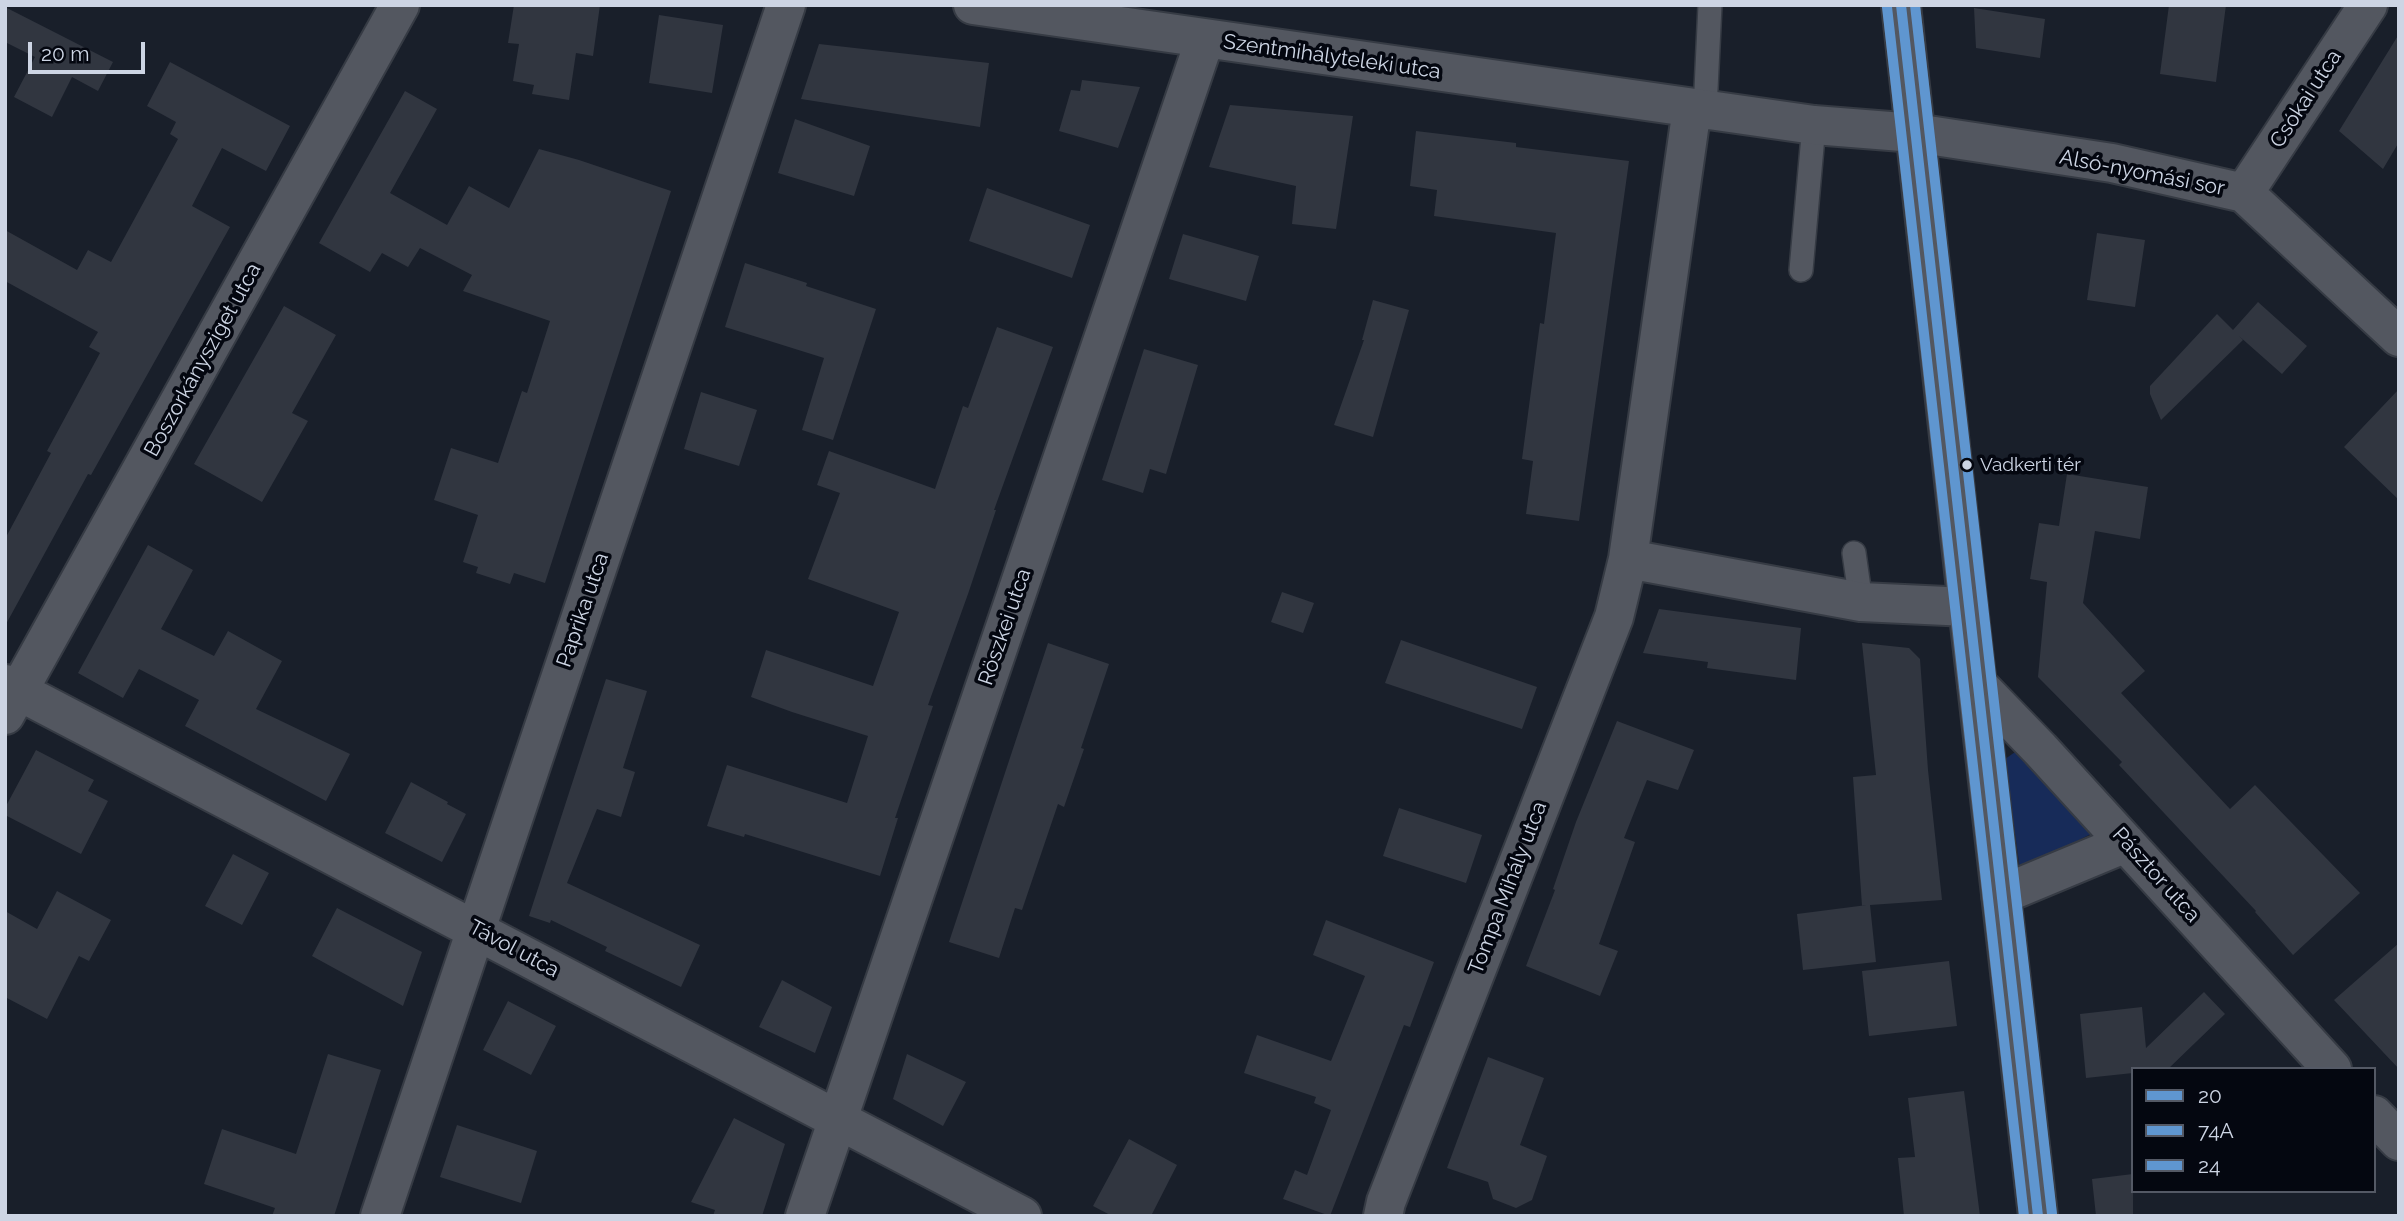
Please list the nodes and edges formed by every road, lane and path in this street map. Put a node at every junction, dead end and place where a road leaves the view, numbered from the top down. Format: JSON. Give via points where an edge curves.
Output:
{"nodes":[{"id":1,"x":400,"y":5,"type":"edge"},
{"id":2,"x":786,"y":5,"type":"edge"},
{"id":3,"x":973,"y":5,"type":"edge"},
{"id":4,"x":1710,"y":5,"type":"edge"},
{"id":5,"x":1902,"y":5,"type":"edge"},
{"id":6,"x":2368,"y":5,"type":"edge"},
{"id":7,"x":1205,"y":39,"type":"junction"},
{"id":8,"x":1698,"y":109,"type":"junction"},
{"id":9,"x":1814,"y":125,"type":"junction"},
{"id":10,"x":1915,"y":133,"type":"junction"},
{"id":11,"x":2244,"y":193,"type":"junction"},
{"id":12,"x":1801,"y":270,"type":"dead end"},
{"id":13,"x":2399,"y":337,"type":"edge"},
{"id":14,"x":1854,"y":553,"type":"dead end"},
{"id":15,"x":1628,"y":559,"type":"junction"},
{"id":16,"x":1861,"y":602,"type":"junction"},
{"id":17,"x":1968,"y":607,"type":"junction"},
{"id":18,"x":1977,"y":684,"type":"junction"},
{"id":19,"x":10,"y":696,"type":"edge"},
{"id":20,"x":2126,"y":843,"type":"junction"},
{"id":21,"x":2001,"y":895,"type":"junction"},
{"id":22,"x":476,"y":928,"type":"junction"},
{"id":23,"x":2330,"y":1067,"type":"edge"},
{"id":24,"x":2376,"y":1117,"type":"edge"},
{"id":25,"x":838,"y":1120,"type":"junction"},
{"id":26,"x":2399,"y":1141,"type":"edge"},
{"id":27,"x":380,"y":1216,"type":"edge"},
{"id":28,"x":805,"y":1216,"type":"edge"},
{"id":29,"x":1022,"y":1216,"type":"edge"},
{"id":30,"x":1383,"y":1216,"type":"edge"},
{"id":31,"x":2038,"y":1216,"type":"edge"}],
"edges":[{"from":1,"to":19,"type":"street","name":"Boszorkánysziget utca"},
{"from":2,"to":22,"type":"street","name":"Paprika utca"},
{"from":3,"to":7,"type":"street","name":"Szentmihályteleki utca"},
{"from":4,"to":8,"type":"lane"},
{"from":5,"to":10,"type":"street"},
{"from":6,"to":11,"type":"street","name":"Csókai utca"},
{"from":7,"to":8,"type":"street","name":"Szentmihályteleki utca"},
{"from":7,"to":25,"type":"street","name":"Röszkei utca"},
{"from":8,"to":9,"type":"street"},
{"from":8,"to":15,"type":"street"},
{"from":9,"to":10,"type":"street"},
{"from":9,"to":12,"type":"lane"},
{"from":10,"to":11,"type":"street","name":"Alsó-nyomási sor","via":[[2112,163]]},
{"from":10,"to":17,"type":"street"},
{"from":11,"to":13,"type":"street","name":"Alsó-nyomási sor"},
{"from":14,"to":16,"type":"lane"},
{"from":15,"to":16,"type":"street"},
{"from":15,"to":30,"type":"street","name":"Tompa Mihály utca","via":[[1614,617]]},
{"from":16,"to":17,"type":"street"},
{"from":17,"to":18,"type":"street"},
{"from":18,"to":20,"type":"street","name":"Pásztor utca"},
{"from":18,"to":21,"type":"street"},
{"from":19,"to":22,"type":"street","name":"Távol utca"},
{"from":20,"to":21,"type":"street"},
{"from":20,"to":23,"type":"street","name":"Pásztor utca"},
{"from":21,"to":31,"type":"street"},
{"from":22,"to":25,"type":"street","name":"Távol utca"},
{"from":22,"to":27,"type":"street","name":"Paprika utca"},
{"from":24,"to":26,"type":"street"},
{"from":25,"to":28,"type":"street","name":"Röszkei utca"},
{"from":25,"to":29,"type":"street","name":"Távol utca"}]}
